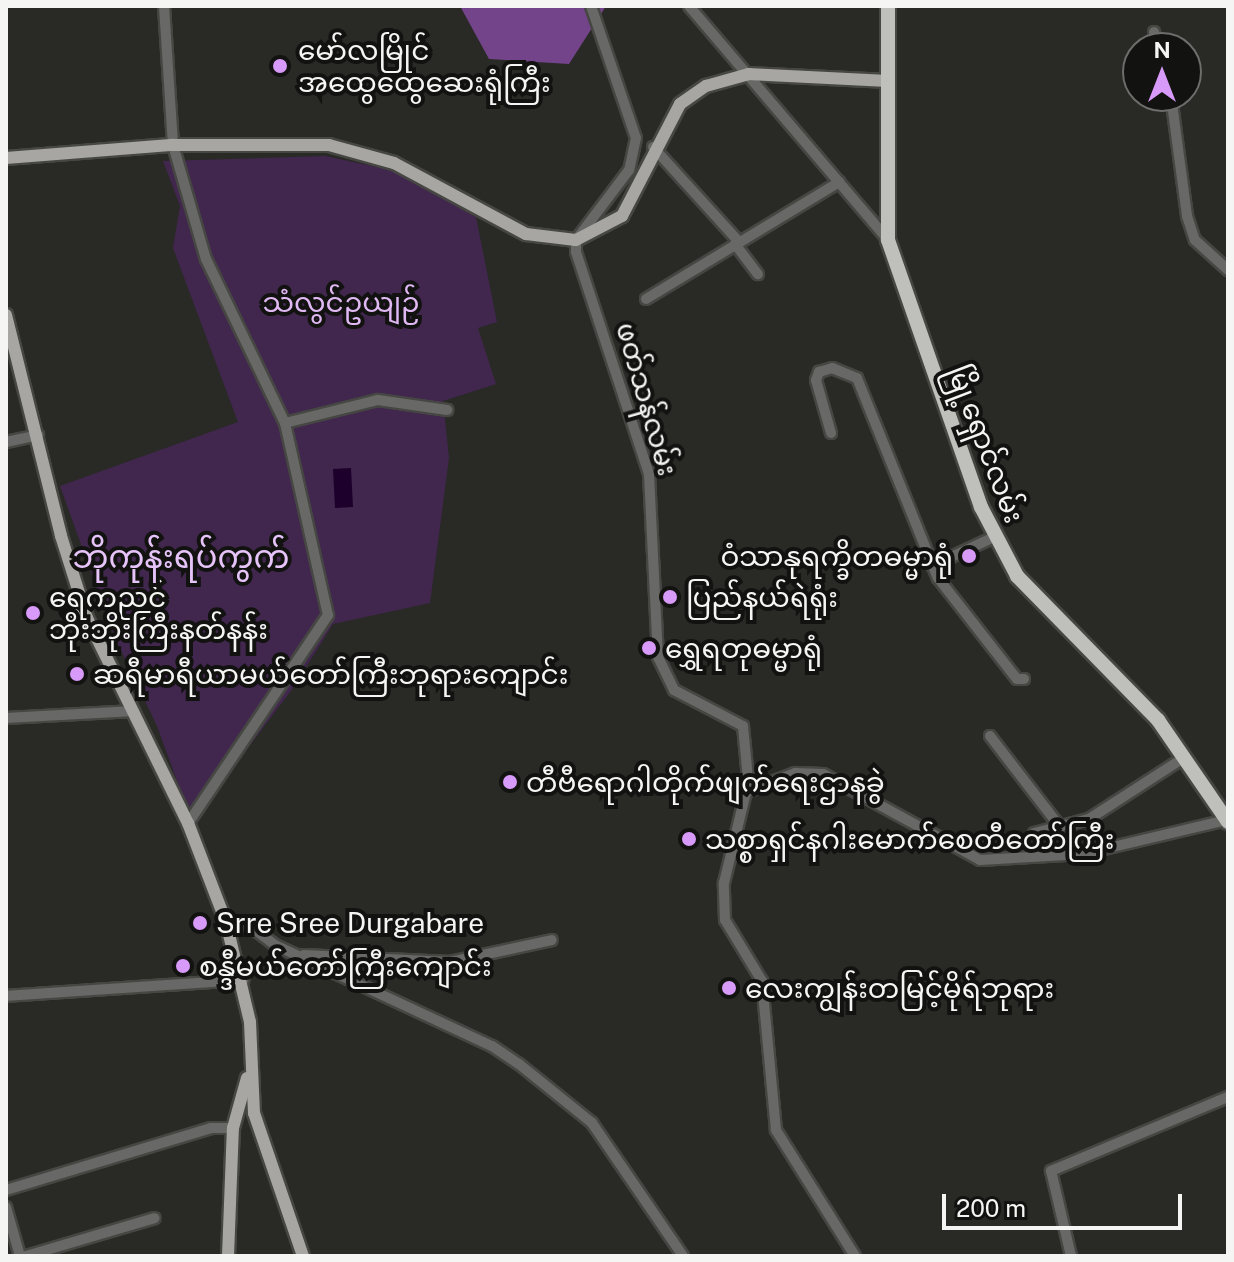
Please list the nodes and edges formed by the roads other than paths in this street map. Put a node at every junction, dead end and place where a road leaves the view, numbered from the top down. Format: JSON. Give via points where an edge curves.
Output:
{"nodes":[{"id":1,"x":164,"y":6,"type":"edge"},
{"id":2,"x":591,"y":6,"type":"edge"},
{"id":3,"x":888,"y":6,"type":"edge"},
{"id":4,"x":695,"y":8,"type":"edge"},
{"id":5,"x":749,"y":74,"type":"junction"},
{"id":6,"x":887,"y":81,"type":"junction"},
{"id":7,"x":1173,"y":112,"type":"edge"},
{"id":8,"x":173,"y":145,"type":"junction"},
{"id":9,"x":653,"y":147,"type":"junction"},
{"id":10,"x":6,"y":158,"type":"edge"},
{"id":11,"x":839,"y":182,"type":"junction"},
{"id":12,"x":576,"y":240,"type":"junction"},
{"id":13,"x":888,"y":240,"type":"junction"},
{"id":14,"x":737,"y":243,"type":"junction"},
{"id":15,"x":1228,"y":270,"type":"edge"},
{"id":16,"x":758,"y":274,"type":"dead end"},
{"id":17,"x":646,"y":299,"type":"dead end"},
{"id":18,"x":6,"y":315,"type":"edge"},
{"id":19,"x":11,"y":353,"type":"edge"},
{"id":20,"x":447,"y":410,"type":"dead end"},
{"id":21,"x":285,"y":423,"type":"junction"},
{"id":22,"x":831,"y":433,"type":"dead end"},
{"id":23,"x":38,"y":435,"type":"junction"},
{"id":24,"x":6,"y":442,"type":"edge"},
{"id":25,"x":994,"y":537,"type":"junction"},
{"id":26,"x":932,"y":566,"type":"junction"},
{"id":27,"x":1024,"y":679,"type":"dead end"},
{"id":28,"x":134,"y":711,"type":"junction"},
{"id":29,"x":6,"y":718,"type":"edge"},
{"id":30,"x":990,"y":736,"type":"dead end"},
{"id":31,"x":1185,"y":757,"type":"junction"},
{"id":32,"x":749,"y":789,"type":"junction"},
{"id":33,"x":1228,"y":821,"type":"edge"},
{"id":34,"x":188,"y":823,"type":"junction"},
{"id":35,"x":1060,"y":827,"type":"junction"},
{"id":36,"x":1034,"y":833,"type":"dead end"},
{"id":37,"x":226,"y":922,"type":"junction"},
{"id":38,"x":552,"y":940,"type":"dead end"},
{"id":39,"x":298,"y":955,"type":"junction"},
{"id":40,"x":243,"y":980,"type":"junction"},
{"id":41,"x":6,"y":996,"type":"edge"},
{"id":42,"x":248,"y":1071,"type":"junction"},
{"id":43,"x":1228,"y":1097,"type":"edge"},
{"id":44,"x":233,"y":1128,"type":"junction"},
{"id":45,"x":6,"y":1190,"type":"edge"},
{"id":46,"x":6,"y":1207,"type":"edge"},
{"id":47,"x":155,"y":1218,"type":"dead end"},
{"id":48,"x":23,"y":1256,"type":"edge"},
{"id":49,"x":228,"y":1256,"type":"edge"},
{"id":50,"x":303,"y":1256,"type":"edge"},
{"id":51,"x":683,"y":1256,"type":"edge"},
{"id":52,"x":855,"y":1256,"type":"edge"},
{"id":53,"x":1071,"y":1256,"type":"edge"}],
"edges":[{"from":1,"to":8,"type":"street"},
{"from":2,"to":12,"type":"street","via":[[636,138],[618,190]]},
{"from":3,"to":6,"type":"highway","name":"မြို့ရှောင်လမ်း"},
{"from":4,"to":5,"type":"street"},
{"from":5,"to":6,"type":"main road"},
{"from":5,"to":9,"type":"main road","via":[[706,86],[680,104]]},
{"from":5,"to":11,"type":"street"},
{"from":6,"to":13,"type":"highway","name":"မြို့ရှောင်လမ်း"},
{"from":7,"to":15,"type":"street","via":[[1195,240]]},
{"from":8,"to":10,"type":"main road"},
{"from":8,"to":12,"type":"main road","via":[[329,145],[394,163],[526,234]]},
{"from":8,"to":21,"type":"street","via":[[206,259]]},
{"from":9,"to":12,"type":"main road","via":[[622,216]]},
{"from":9,"to":14,"type":"street"},
{"from":11,"to":13,"type":"street"},
{"from":11,"to":14,"type":"street"},
{"from":12,"to":32,"type":"street","name":"ဖတ်သန်လမ်း","via":[[649,474],[658,657],[674,690],[743,726]]},
{"from":13,"to":25,"type":"highway","name":"မြို့ရှောင်လမ်း","via":[[928,366]]},
{"from":14,"to":16,"type":"street"},
{"from":14,"to":17,"type":"street"},
{"from":18,"to":19,"type":"main road"},
{"from":19,"to":23,"type":"main road"},
{"from":20,"to":21,"type":"street","via":[[378,400]]},
{"from":21,"to":34,"type":"street","via":[[328,615]]},
{"from":22,"to":26,"type":"street","via":[[816,380],[819,372],[832,368],[857,378]]},
{"from":23,"to":24,"type":"street"},
{"from":23,"to":28,"type":"main road","via":[[87,618]]},
{"from":25,"to":26,"type":"street"},
{"from":25,"to":31,"type":"highway","name":"မြို့ရှောင်လမ်း","via":[[1017,576],[1158,720]]},
{"from":26,"to":27,"type":"street","via":[[1017,679]]},
{"from":28,"to":29,"type":"street"},
{"from":28,"to":34,"type":"main road"},
{"from":30,"to":35,"type":"street"},
{"from":31,"to":33,"type":"highway","name":"မြို့ရှောင်လမ်း"},
{"from":31,"to":35,"type":"street","via":[[1089,819]]},
{"from":32,"to":33,"type":"street","via":[[795,773],[823,774],[980,860],[1083,854]]},
{"from":32,"to":52,"type":"street","via":[[735,821],[724,883],[725,920],[762,981],[776,1130]]},
{"from":34,"to":37,"type":"main road"},
{"from":35,"to":36,"type":"street"},
{"from":37,"to":39,"type":"street","via":[[250,926]]},
{"from":37,"to":40,"type":"main road"},
{"from":38,"to":39,"type":"street","via":[[450,962]]},
{"from":39,"to":51,"type":"street","via":[[492,1046],[519,1064],[592,1123]]},
{"from":40,"to":41,"type":"street"},
{"from":40,"to":42,"type":"main road","via":[[250,1022]]},
{"from":42,"to":44,"type":"main road"},
{"from":42,"to":50,"type":"main road","via":[[262,1141]]},
{"from":43,"to":53,"type":"street","via":[[1051,1171]]},
{"from":44,"to":45,"type":"street","via":[[211,1128]]},
{"from":44,"to":49,"type":"main road"},
{"from":46,"to":48,"type":"street"},
{"from":47,"to":48,"type":"street"}]}
